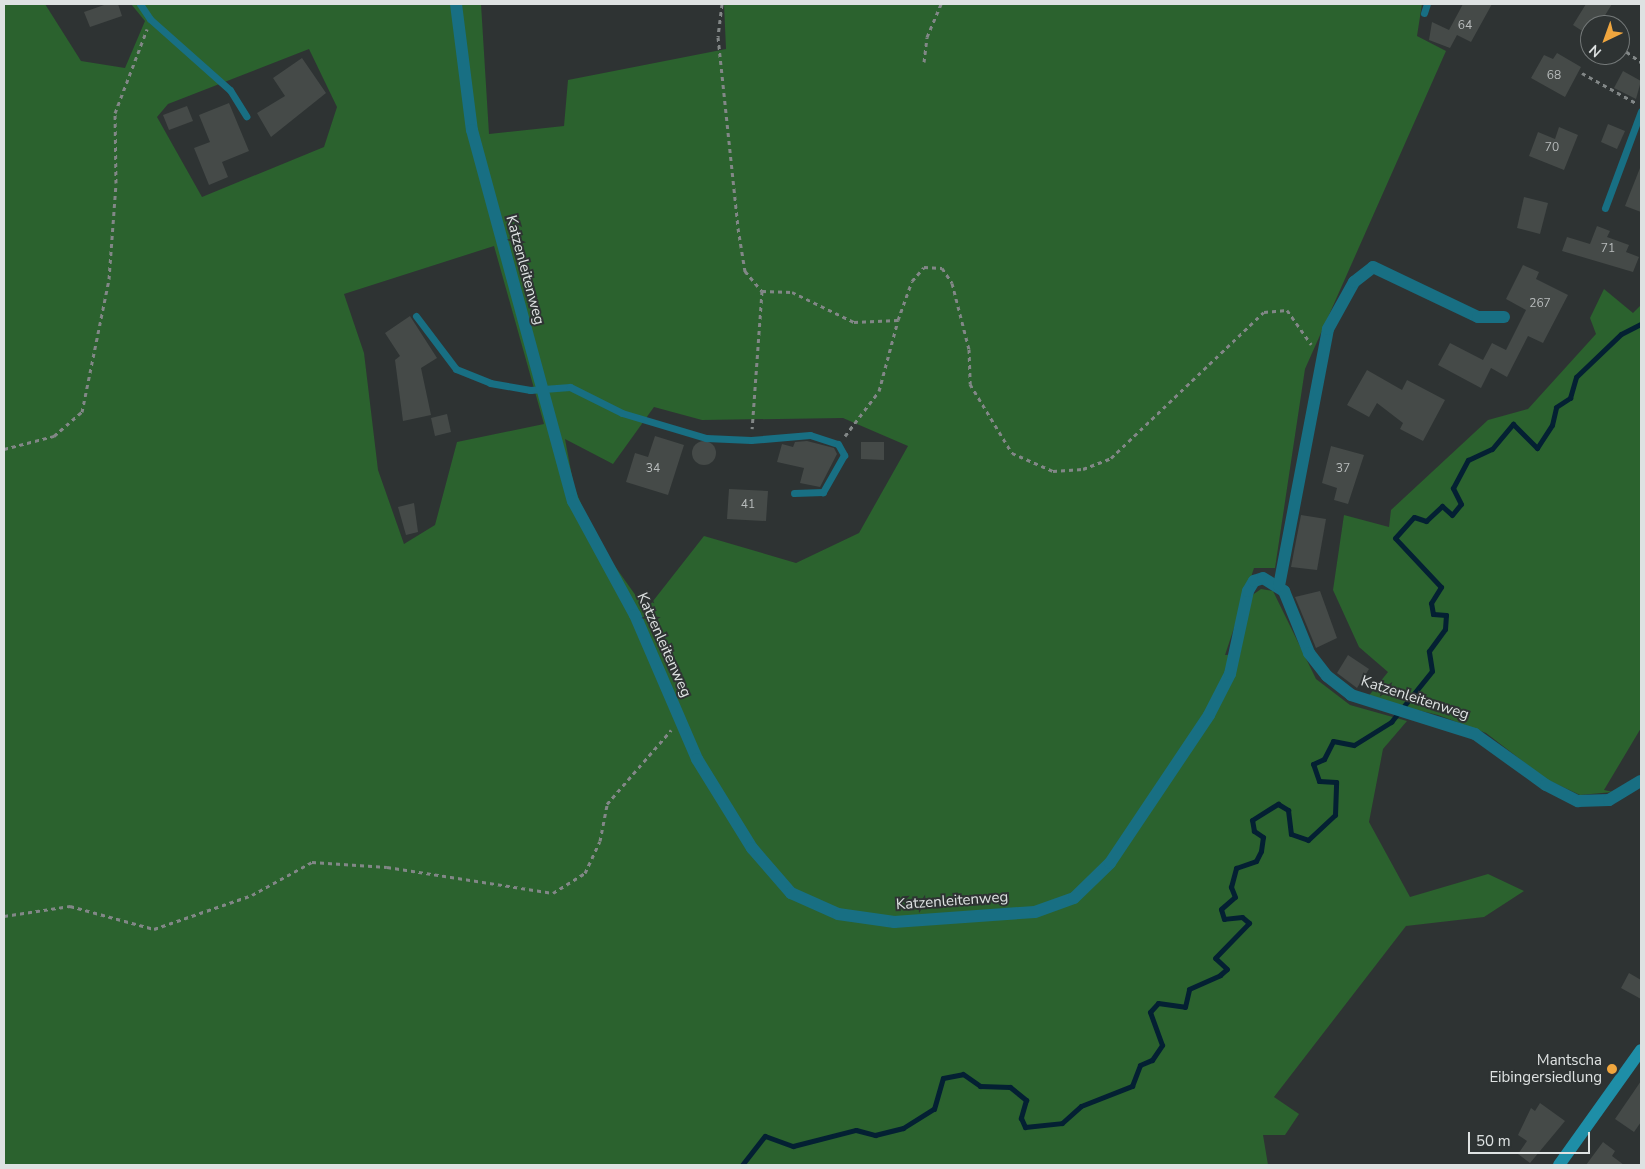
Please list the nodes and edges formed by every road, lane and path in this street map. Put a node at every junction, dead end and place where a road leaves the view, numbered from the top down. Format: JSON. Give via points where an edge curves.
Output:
{"nodes":[{"id":1,"x":140,"y":4,"type":"edge"},
{"id":2,"x":456,"y":4,"type":"edge"},
{"id":3,"x":722,"y":4,"type":"edge"},
{"id":4,"x":941,"y":4,"type":"edge"},
{"id":5,"x":1426,"y":4,"type":"edge"},
{"id":6,"x":1424,"y":14,"type":"dead end"},
{"id":7,"x":150,"y":19,"type":"junction"},
{"id":8,"x":1630,"y":54,"type":"edge"},
{"id":9,"x":924,"y":62,"type":"dead end"},
{"id":10,"x":1641,"y":62,"type":"edge"},
{"id":11,"x":1582,"y":73,"type":"dead end"},
{"id":12,"x":1641,"y":106,"type":"edge"},
{"id":13,"x":1641,"y":111,"type":"edge"},
{"id":14,"x":246,"y":116,"type":"dead end"},
{"id":15,"x":1604,"y":208,"type":"dead end"},
{"id":16,"x":762,"y":291,"type":"junction"},
{"id":17,"x":416,"y":316,"type":"dead end"},
{"id":18,"x":1504,"y":317,"type":"dead end"},
{"id":19,"x":898,"y":320,"type":"junction"},
{"id":20,"x":1322,"y":359,"type":"junction"},
{"id":21,"x":541,"y":390,"type":"junction"},
{"id":22,"x":751,"y":440,"type":"junction"},
{"id":23,"x":838,"y":444,"type":"junction"},
{"id":24,"x":4,"y":450,"type":"edge"},
{"id":25,"x":794,"y":493,"type":"dead end"},
{"id":26,"x":1279,"y":586,"type":"junction"},
{"id":27,"x":679,"y":722,"type":"junction"},
{"id":28,"x":1641,"y":781,"type":"edge"},
{"id":29,"x":4,"y":916,"type":"edge"},
{"id":30,"x":1641,"y":1050,"type":"edge"},
{"id":31,"x":1638,"y":1063,"type":"edge"},
{"id":32,"x":1558,"y":1165,"type":"edge"}],
"edges":[{"from":1,"to":7,"type":"lane"},
{"from":2,"to":21,"type":"street","name":"Katzenleitenweg","via":[[472,130]]},
{"from":3,"to":16,"type":"path","via":[[718,37],[741,245],[745,271]]},
{"from":4,"to":9,"type":"path","via":[[927,37]]},
{"from":5,"to":6,"type":"lane"},
{"from":7,"to":14,"type":"lane","via":[[230,90]]},
{"from":7,"to":24,"type":"path","via":[[115,113],[116,183],[109,279],[82,412],[54,436]]},
{"from":8,"to":10,"type":"path"},
{"from":11,"to":12,"type":"path"},
{"from":13,"to":15,"type":"lane"},
{"from":16,"to":19,"type":"path","via":[[792,292],[854,322]]},
{"from":16,"to":22,"type":"path"},
{"from":17,"to":21,"type":"lane","via":[[442,355],[464,374],[502,386]]},
{"from":18,"to":20,"type":"street","via":[[1478,317],[1372,267],[1354,282],[1332,321]]},
{"from":19,"to":20,"type":"path","via":[[912,281],[924,268],[942,268],[952,283],[962,317],[970,384],[1012,453],[1053,471],[1083,469],[1111,458],[1264,312],[1286,310]]},
{"from":19,"to":23,"type":"path","via":[[879,391]]},
{"from":20,"to":26,"type":"street"},
{"from":21,"to":22,"type":"lane","via":[[570,387],[622,413],[706,438]]},
{"from":21,"to":27,"type":"street","name":"Katzenleitenweg","via":[[580,521],[635,615]]},
{"from":22,"to":23,"type":"lane","via":[[810,434]]},
{"from":23,"to":25,"type":"lane","via":[[844,455],[823,492]]},
{"from":26,"to":27,"type":"street","name":"Katzenleitenweg","via":[[1263,578],[1251,585],[1230,674],[1209,715],[1110,863],[1080,894],[1051,908],[894,922],[808,904],[778,882],[752,848],[711,784]]},
{"from":26,"to":28,"type":"street","name":"Katzenleitenweg","via":[[1302,641],[1327,676],[1351,695],[1486,740],[1546,785],[1578,801],[1609,800]]},
{"from":27,"to":29,"type":"path","via":[[638,763],[607,804],[600,842],[585,873],[554,893],[386,866],[312,862],[252,895],[154,929],[70,906]]},
{"from":30,"to":31,"type":"street"},
{"from":31,"to":32,"type":"street"}]}
